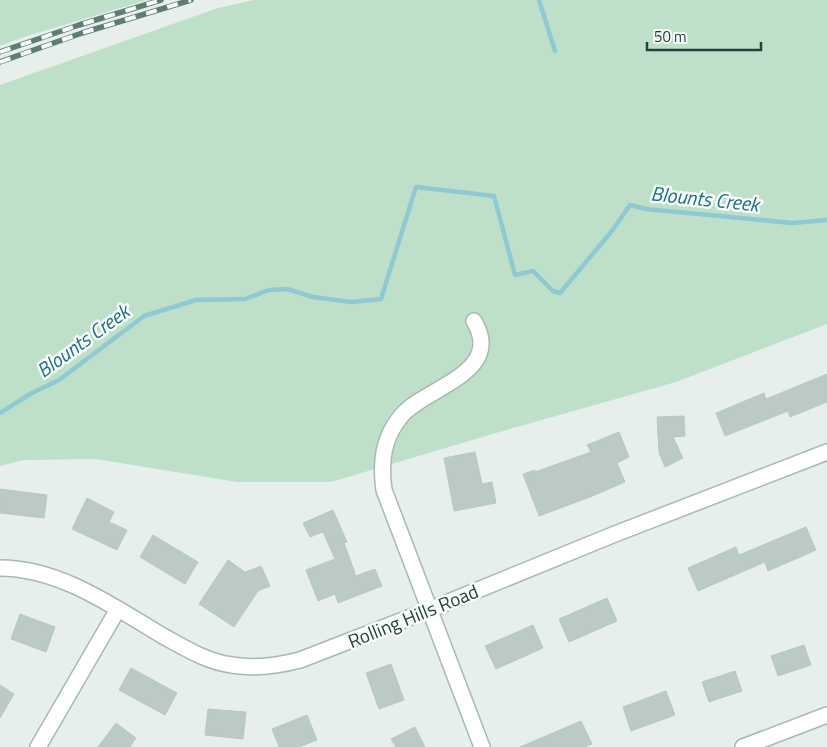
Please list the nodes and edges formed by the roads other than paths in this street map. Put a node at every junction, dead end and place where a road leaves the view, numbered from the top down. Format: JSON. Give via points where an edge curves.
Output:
{"nodes":[{"id":1,"x":474,"y":321,"type":"dead end"},
{"id":2,"x":827,"y":452,"type":"edge"},
{"id":3,"x":0,"y":568,"type":"edge"},
{"id":4,"x":118,"y":609,"type":"junction"},
{"id":5,"x":429,"y":610,"type":"junction"},
{"id":6,"x":827,"y":715,"type":"edge"},
{"id":7,"x":38,"y":747,"type":"edge"},
{"id":8,"x":482,"y":747,"type":"edge"},
{"id":9,"x":743,"y":747,"type":"edge"}],
"edges":[{"from":1,"to":5,"type":"street","via":[[481,343],[473,366],[403,413],[387,439],[382,456],[384,490]]},
{"from":2,"to":5,"type":"street","name":"Rolling Hills Road"},
{"from":3,"to":4,"type":"street","name":"Rolling Hills Road","via":[[51,577]]},
{"from":4,"to":5,"type":"street","name":"Rolling Hills Road","via":[[192,652],[211,660],[255,668],[300,660]]},
{"from":4,"to":7,"type":"street"},
{"from":5,"to":8,"type":"street"},
{"from":6,"to":9,"type":"street"}]}
